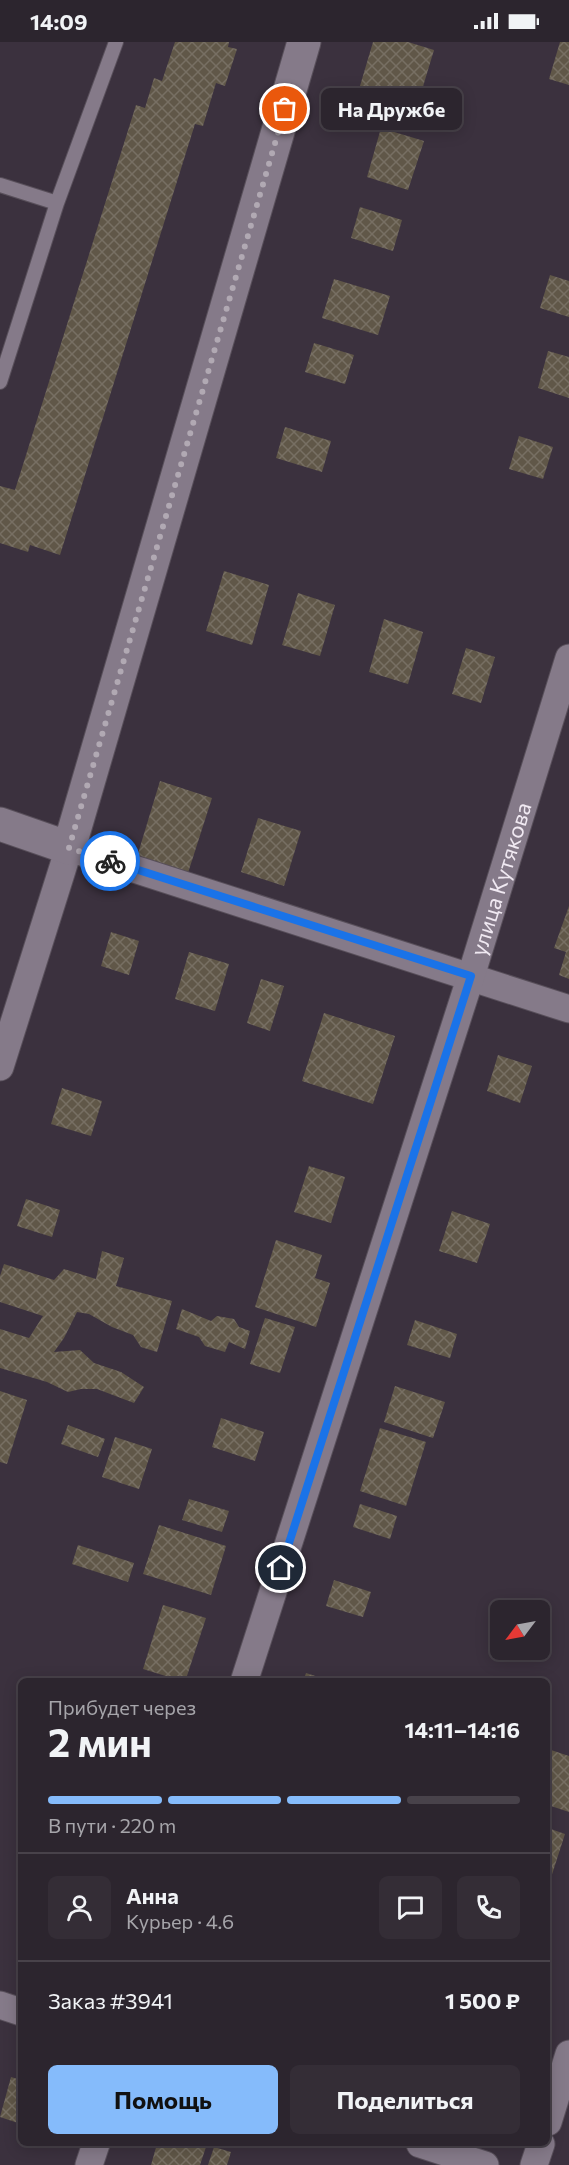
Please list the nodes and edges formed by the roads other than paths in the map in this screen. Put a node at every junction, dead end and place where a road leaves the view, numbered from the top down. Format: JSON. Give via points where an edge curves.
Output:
{"nodes":[{"id":1,"x":116,"y":42,"type":"edge"},
{"id":2,"x":304,"y":42,"type":"edge"},
{"id":3,"x":0,"y":185,"type":"edge"},
{"id":4,"x":57,"y":203,"type":"junction"},
{"id":5,"x":0,"y":382,"type":"edge"},
{"id":6,"x":569,"y":658,"type":"edge"},
{"id":7,"x":0,"y":824,"type":"edge"},
{"id":8,"x":69,"y":848,"type":"junction"},
{"id":9,"x":471,"y":976,"type":"junction"},
{"id":10,"x":569,"y":1010,"type":"edge"},
{"id":11,"x":0,"y":1067,"type":"edge"},
{"id":12,"x":245,"y":1678,"type":"edge"},
{"id":13,"x":0,"y":2005,"type":"edge"},
{"id":14,"x":18,"y":2011,"type":"edge"},
{"id":15,"x":569,"y":2054,"type":"edge"},
{"id":16,"x":550,"y":2116,"type":"edge"},
{"id":17,"x":95,"y":2146,"type":"edge"},
{"id":18,"x":426,"y":2146,"type":"edge"},
{"id":19,"x":540,"y":2146,"type":"edge"},
{"id":20,"x":89,"y":2165,"type":"edge"},
{"id":21,"x":485,"y":2165,"type":"edge"},
{"id":22,"x":534,"y":2165,"type":"edge"}],
"edges":[{"from":1,"to":4,"type":"lane"},
{"from":2,"to":8,"type":"street"},
{"from":3,"to":4,"type":"lane"},
{"from":4,"to":5,"type":"lane"},
{"from":6,"to":9,"type":"street","name":"улица Кутякова"},
{"from":7,"to":8,"type":"street"},
{"from":8,"to":9,"type":"street"},
{"from":8,"to":11,"type":"street"},
{"from":9,"to":10,"type":"street"},
{"from":9,"to":12,"type":"street","name":"улица Кутякова"},
{"from":13,"to":14,"type":"street"},
{"from":15,"to":16,"type":"street"},
{"from":17,"to":20,"type":"street"},
{"from":18,"to":21,"type":"street"},
{"from":19,"to":22,"type":"street"}]}
